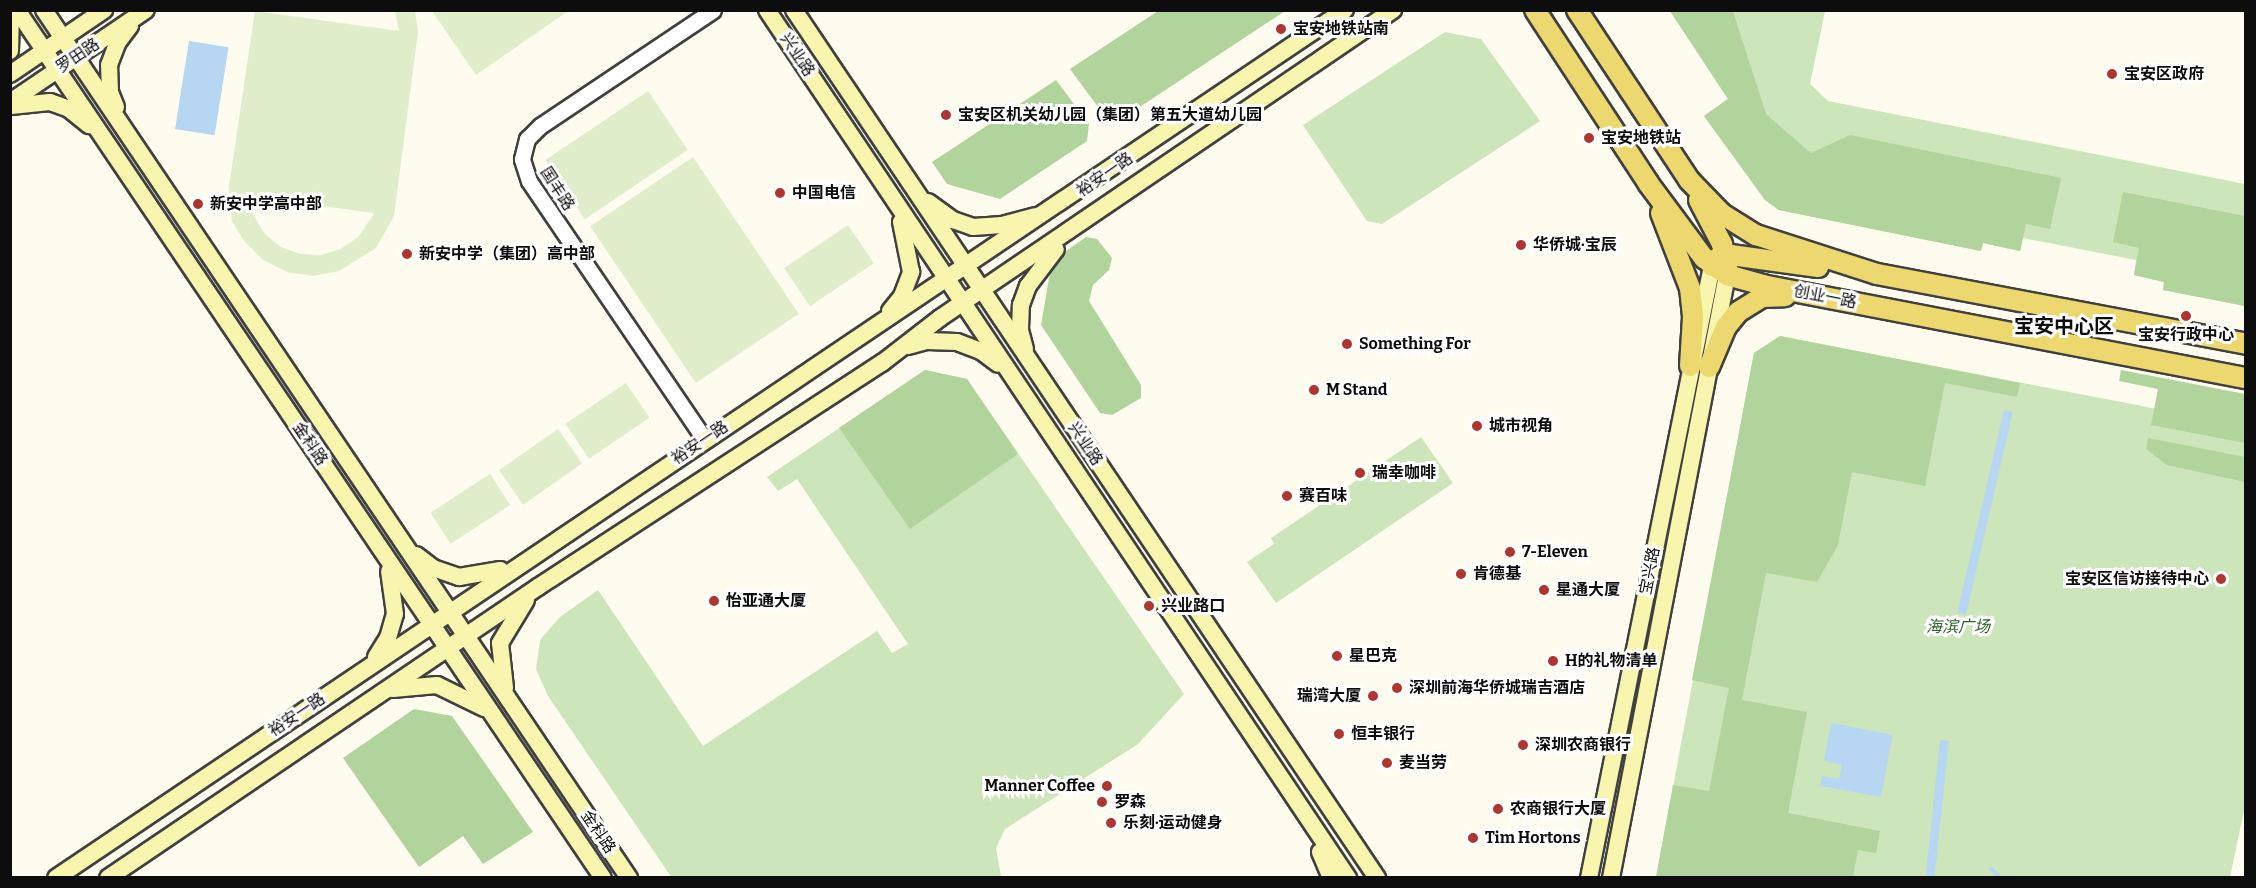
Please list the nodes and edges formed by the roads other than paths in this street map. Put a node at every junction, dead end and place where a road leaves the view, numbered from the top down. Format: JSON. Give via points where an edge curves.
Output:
{"nodes":[{"id":1,"x":11,"y":10,"type":"edge"},
{"id":2,"x":17,"y":10,"type":"edge"},
{"id":3,"x":45,"y":10,"type":"edge"},
{"id":4,"x":104,"y":10,"type":"edge"},
{"id":5,"x":712,"y":10,"type":"edge"},
{"id":6,"x":767,"y":10,"type":"edge"},
{"id":7,"x":794,"y":10,"type":"edge"},
{"id":8,"x":1345,"y":10,"type":"edge"},
{"id":9,"x":1393,"y":10,"type":"edge"},
{"id":10,"x":1577,"y":10,"type":"edge"},
{"id":11,"x":143,"y":12,"type":"edge"},
{"id":12,"x":1535,"y":14,"type":"edge"},
{"id":13,"x":63,"y":38,"type":"junction"},
{"id":14,"x":10,"y":51,"type":"edge"},
{"id":15,"x":45,"y":51,"type":"junction"},
{"id":16,"x":76,"y":57,"type":"junction"},
{"id":17,"x":57,"y":70,"type":"junction"},
{"id":18,"x":10,"y":74,"type":"edge"},
{"id":19,"x":10,"y":102,"type":"edge"},
{"id":20,"x":10,"y":106,"type":"edge"},
{"id":21,"x":129,"y":135,"type":"junction"},
{"id":22,"x":107,"y":143,"type":"junction"},
{"id":23,"x":900,"y":170,"type":"junction"},
{"id":24,"x":1689,"y":180,"type":"junction"},
{"id":25,"x":883,"y":183,"type":"junction"},
{"id":26,"x":1648,"y":183,"type":"junction"},
{"id":27,"x":1061,"y":205,"type":"junction"},
{"id":28,"x":1073,"y":231,"type":"junction"},
{"id":29,"x":1722,"y":265,"type":"junction"},
{"id":30,"x":965,"y":268,"type":"junction"},
{"id":31,"x":1877,"y":274,"type":"junction"},
{"id":32,"x":947,"y":280,"type":"junction"},
{"id":33,"x":982,"y":291,"type":"junction"},
{"id":34,"x":1813,"y":295,"type":"junction"},
{"id":35,"x":963,"y":303,"type":"junction"},
{"id":36,"x":864,"y":334,"type":"junction"},
{"id":37,"x":2246,"y":344,"type":"edge"},
{"id":38,"x":1029,"y":362,"type":"junction"},
{"id":39,"x":882,"y":363,"type":"junction"},
{"id":40,"x":1700,"y":366,"type":"junction"},
{"id":41,"x":1012,"y":376,"type":"junction"},
{"id":42,"x":2246,"y":378,"type":"edge"},
{"id":43,"x":705,"y":440,"type":"junction"},
{"id":44,"x":401,"y":542,"type":"junction"},
{"id":45,"x":381,"y":551,"type":"junction"},
{"id":46,"x":517,"y":564,"type":"junction"},
{"id":47,"x":538,"y":587,"type":"junction"},
{"id":48,"x":448,"y":611,"type":"junction"},
{"id":49,"x":430,"y":624,"type":"junction"},
{"id":50,"x":464,"y":636,"type":"junction"},
{"id":51,"x":447,"y":648,"type":"junction"},
{"id":52,"x":368,"y":667,"type":"junction"},
{"id":53,"x":383,"y":691,"type":"junction"},
{"id":54,"x":508,"y":701,"type":"junction"},
{"id":55,"x":489,"y":711,"type":"junction"},
{"id":56,"x":1305,"y":815,"type":"junction"},
{"id":57,"x":1361,"y":853,"type":"junction"},
{"id":58,"x":56,"y":878,"type":"edge"},
{"id":59,"x":108,"y":878,"type":"edge"},
{"id":60,"x":603,"y":878,"type":"edge"},
{"id":61,"x":629,"y":878,"type":"edge"},
{"id":62,"x":1331,"y":878,"type":"edge"},
{"id":63,"x":1348,"y":878,"type":"edge"},
{"id":64,"x":1377,"y":878,"type":"edge"},
{"id":65,"x":1389,"y":878,"type":"edge"},
{"id":66,"x":1589,"y":878,"type":"edge"},
{"id":67,"x":1611,"y":878,"type":"edge"}],
"edges":[{"from":1,"to":14,"type":"main road"},
{"from":2,"to":15,"type":"main road","name":"金科路"},
{"from":3,"to":13,"type":"main road","name":"金科路"},
{"from":4,"to":13,"type":"main road","name":"罗田路"},
{"from":5,"to":43,"type":"street","name":"国丰路","via":[[540,126],[524,145],[522,159],[529,181]]},
{"from":6,"to":25,"type":"main road","name":"兴业路"},
{"from":7,"to":23,"type":"main road","name":"兴业路"},
{"from":8,"to":27,"type":"main road","name":"裕安一路"},
{"from":9,"to":28,"type":"main road","name":"裕安一路"},
{"from":10,"to":24,"type":"main road","name":"创业一路"},
{"from":11,"to":16,"type":"main road","name":"罗田路"},
{"from":11,"to":21,"type":"main road","via":[[118,42],[108,70],[110,92]]},
{"from":12,"to":26,"type":"main road"},
{"from":13,"to":15,"type":"main road","name":"罗田路"},
{"from":13,"to":16,"type":"main road","name":"金科路"},
{"from":15,"to":17,"type":"main road","name":"金科路"},
{"from":15,"to":18,"type":"main road","name":"罗田路"},
{"from":16,"to":17,"type":"main road","name":"罗田路"},
{"from":16,"to":21,"type":"main road","name":"金科路"},
{"from":17,"to":19,"type":"main road","name":"罗田路"},
{"from":17,"to":22,"type":"main road","name":"金科路"},
{"from":20,"to":22,"type":"main road","via":[[34,101],[60,105],[80,117]]},
{"from":21,"to":44,"type":"main road","name":"金科路"},
{"from":22,"to":45,"type":"main road","name":"金科路"},
{"from":23,"to":27,"type":"main road","via":[[938,211],[973,227],[1002,225]]},
{"from":23,"to":30,"type":"main road","name":"兴业路"},
{"from":24,"to":29,"type":"main road"},
{"from":24,"to":31,"type":"main road","name":"创业一路","via":[[1722,214],[1756,235]]},
{"from":25,"to":32,"type":"main road","name":"兴业路"},
{"from":25,"to":36,"type":"main road","via":[[906,234],[911,272],[908,285],[893,308]]},
{"from":26,"to":29,"type":"main road"},
{"from":26,"to":40,"type":"main road","via":[[1690,288]]},
{"from":27,"to":30,"type":"main road","name":"裕安一路"},
{"from":28,"to":33,"type":"main road","name":"裕安一路"},
{"from":28,"to":38,"type":"main road","via":[[1040,268],[1024,297],[1020,330]]},
{"from":29,"to":31,"type":"main road"},
{"from":29,"to":34,"type":"main road","name":"创业一路"},
{"from":29,"to":40,"type":"main road","name":"宝兴路"},
{"from":30,"to":32,"type":"main road","name":"裕安一路"},
{"from":30,"to":33,"type":"main road","name":"兴业路"},
{"from":31,"to":37,"type":"main road","name":"创业一路"},
{"from":32,"to":35,"type":"main road","name":"兴业路"},
{"from":32,"to":36,"type":"main road","name":"裕安一路"},
{"from":33,"to":35,"type":"main road","name":"裕安一路"},
{"from":33,"to":38,"type":"main road","name":"兴业路"},
{"from":34,"to":40,"type":"main road","via":[[1772,296],[1746,305]]},
{"from":34,"to":42,"type":"main road","name":"创业一路"},
{"from":35,"to":39,"type":"main road","name":"裕安一路"},
{"from":35,"to":41,"type":"main road","name":"兴业路"},
{"from":36,"to":43,"type":"main road","name":"裕安一路"},
{"from":38,"to":57,"type":"main road","name":"兴业路"},
{"from":39,"to":41,"type":"main road","via":[[909,346],[945,340],[981,351]]},
{"from":39,"to":47,"type":"main road","name":"裕安一路"},
{"from":40,"to":66,"type":"main road","name":"宝兴路"},
{"from":40,"to":67,"type":"main road","name":"宝兴路"},
{"from":41,"to":56,"type":"main road","name":"兴业路"},
{"from":43,"to":46,"type":"main road","name":"裕安一路"},
{"from":44,"to":46,"type":"main road","via":[[433,568],[459,577],[483,576]]},
{"from":44,"to":48,"type":"main road","name":"金科路"},
{"from":45,"to":49,"type":"main road","name":"金科路"},
{"from":45,"to":52,"type":"main road","via":[[394,589],[395,614],[382,648]]},
{"from":46,"to":48,"type":"main road","name":"裕安一路"},
{"from":47,"to":50,"type":"main road","name":"裕安一路"},
{"from":47,"to":54,"type":"main road","via":[[510,621],[500,643],[499,665]]},
{"from":48,"to":49,"type":"main road","name":"裕安一路"},
{"from":48,"to":50,"type":"main road","name":"金科路"},
{"from":49,"to":51,"type":"main road","name":"金科路"},
{"from":49,"to":52,"type":"main road","name":"裕安一路"},
{"from":50,"to":51,"type":"main road","name":"裕安一路"},
{"from":50,"to":54,"type":"main road","name":"金科路"},
{"from":51,"to":53,"type":"main road","name":"裕安一路"},
{"from":51,"to":55,"type":"main road","name":"金科路"},
{"from":52,"to":58,"type":"main road","name":"裕安一路"},
{"from":53,"to":55,"type":"main road","via":[[437,685]]},
{"from":53,"to":59,"type":"main road","name":"裕安一路"},
{"from":54,"to":61,"type":"main road","name":"金科路"},
{"from":55,"to":60,"type":"main road","name":"金科路"},
{"from":56,"to":62,"type":"main road"},
{"from":56,"to":63,"type":"main road","name":"兴业路"},
{"from":57,"to":64,"type":"main road","name":"兴业路"},
{"from":57,"to":65,"type":"main road"}]}
